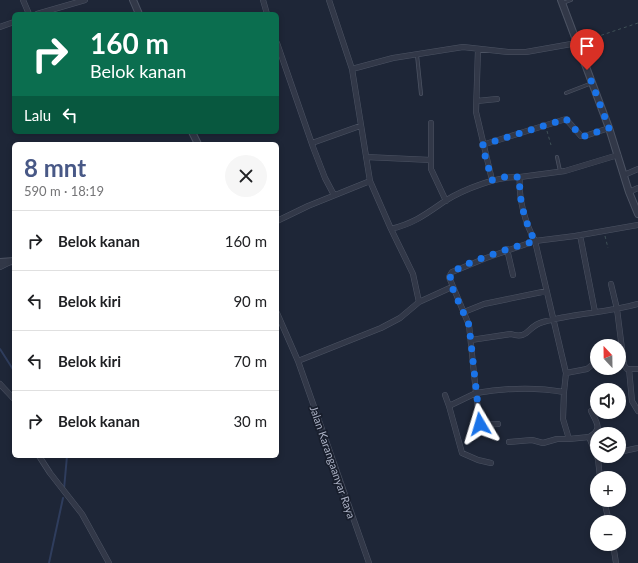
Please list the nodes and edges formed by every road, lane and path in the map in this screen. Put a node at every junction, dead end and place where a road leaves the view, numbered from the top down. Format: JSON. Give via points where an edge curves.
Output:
{"nodes":[{"id":1,"x":23,"y":0,"type":"edge"},
{"id":2,"x":85,"y":0,"type":"edge"},
{"id":3,"x":132,"y":0,"type":"edge"},
{"id":4,"x":263,"y":0,"type":"edge"},
{"id":5,"x":329,"y":0,"type":"edge"},
{"id":6,"x":571,"y":0,"type":"edge"},
{"id":7,"x":562,"y":2,"type":"edge"},
{"id":8,"x":27,"y":12,"type":"edge"},
{"id":9,"x":44,"y":12,"type":"edge"},
{"id":10,"x":138,"y":12,"type":"edge"},
{"id":11,"x":266,"y":12,"type":"edge"},
{"id":12,"x":12,"y":23,"type":"edge"},
{"id":13,"x":638,"y":23,"type":"edge"},
{"id":14,"x":0,"y":27,"type":"edge"},
{"id":15,"x":577,"y":43,"type":"junction"},
{"id":16,"x":279,"y":49,"type":"edge"},
{"id":17,"x":478,"y":49,"type":"junction"},
{"id":18,"x":417,"y":54,"type":"junction"},
{"id":19,"x":352,"y":69,"type":"junction"},
{"id":20,"x":592,"y":83,"type":"junction"},
{"id":21,"x":566,"y":93,"type":"dead end"},
{"id":22,"x":421,"y":94,"type":"dead end"},
{"id":23,"x":496,"y":99,"type":"dead end"},
{"id":24,"x":477,"y":101,"type":"junction"},
{"id":25,"x":431,"y":123,"type":"dead end"},
{"id":26,"x":545,"y":125,"type":"junction"},
{"id":27,"x":360,"y":126,"type":"junction"},
{"id":28,"x":609,"y":128,"type":"junction"},
{"id":29,"x":315,"y":142,"type":"dead end"},
{"id":30,"x":482,"y":145,"type":"junction"},
{"id":31,"x":551,"y":145,"type":"dead end"},
{"id":32,"x":618,"y":155,"type":"junction"},
{"id":33,"x":366,"y":157,"type":"junction"},
{"id":34,"x":557,"y":158,"type":"dead end"},
{"id":35,"x":431,"y":160,"type":"junction"},
{"id":36,"x":638,"y":169,"type":"edge"},
{"id":37,"x":560,"y":171,"type":"junction"},
{"id":38,"x":624,"y":175,"type":"junction"},
{"id":39,"x":520,"y":177,"type":"junction"},
{"id":40,"x":492,"y":180,"type":"junction"},
{"id":41,"x":370,"y":181,"type":"junction"},
{"id":42,"x":638,"y":188,"type":"edge"},
{"id":43,"x":629,"y":192,"type":"junction"},
{"id":44,"x":334,"y":195,"type":"junction"},
{"id":45,"x":446,"y":201,"type":"junction"},
{"id":46,"x":638,"y":214,"type":"edge"},
{"id":47,"x":279,"y":220,"type":"edge"},
{"id":48,"x":638,"y":225,"type":"edge"},
{"id":49,"x":391,"y":228,"type":"junction"},
{"id":50,"x":603,"y":232,"type":"junction"},
{"id":51,"x":580,"y":235,"type":"junction"},
{"id":52,"x":535,"y":241,"type":"junction"},
{"id":53,"x":608,"y":248,"type":"dead end"},
{"id":54,"x":507,"y":249,"type":"junction"},
{"id":55,"x":12,"y":261,"type":"edge"},
{"id":56,"x":12,"y":261,"type":"edge"},
{"id":57,"x":0,"y":262,"type":"edge"},
{"id":58,"x":0,"y":267,"type":"edge"},
{"id":59,"x":513,"y":275,"type":"dead end"},
{"id":60,"x":611,"y":284,"type":"dead end"},
{"id":61,"x":452,"y":287,"type":"junction"},
{"id":62,"x":547,"y":292,"type":"junction"},
{"id":63,"x":419,"y":302,"type":"junction"},
{"id":64,"x":638,"y":304,"type":"edge"},
{"id":65,"x":617,"y":309,"type":"junction"},
{"id":66,"x":464,"y":312,"type":"junction"},
{"id":67,"x":595,"y":312,"type":"junction"},
{"id":68,"x":279,"y":318,"type":"edge"},
{"id":69,"x":553,"y":319,"type":"junction"},
{"id":70,"x":619,"y":339,"type":"edge"},
{"id":71,"x":471,"y":340,"type":"junction"},
{"id":72,"x":298,"y":361,"type":"junction"},
{"id":73,"x":590,"y":366,"type":"edge"},
{"id":74,"x":626,"y":368,"type":"edge"},
{"id":75,"x":629,"y":369,"type":"junction"},
{"id":76,"x":638,"y":369,"type":"edge"},
{"id":77,"x":566,"y":372,"type":"junction"},
{"id":78,"x":0,"y":384,"type":"edge"},
{"id":79,"x":564,"y":392,"type":"junction"},
{"id":80,"x":476,"y":393,"type":"junction"},
{"id":81,"x":446,"y":395,"type":"dead end"},
{"id":82,"x":12,"y":396,"type":"edge"},
{"id":83,"x":449,"y":406,"type":"junction"},
{"id":84,"x":638,"y":411,"type":"edge"},
{"id":85,"x":595,"y":419,"type":"edge"},
{"id":86,"x":498,"y":424,"type":"dead end"},
{"id":87,"x":589,"y":437,"type":"joint"},
{"id":88,"x":569,"y":439,"type":"junction"},
{"id":89,"x":509,"y":442,"type":"dead end"},
{"id":90,"x":638,"y":448,"type":"edge"},
{"id":91,"x":626,"y":451,"type":"edge"},
{"id":92,"x":40,"y":458,"type":"edge"},
{"id":93,"x":491,"y":463,"type":"dead end"},
{"id":94,"x":614,"y":551,"type":"edge"},
{"id":95,"x":109,"y":563,"type":"edge"},
{"id":96,"x":369,"y":563,"type":"edge"},
{"id":97,"x":616,"y":563,"type":"edge"}],
"edges":[{"from":1,"to":8,"type":"street"},
{"from":2,"to":9,"type":"street"},
{"from":3,"to":10,"type":"street"},
{"from":4,"to":11,"type":"street"},
{"from":5,"to":19,"type":"street"},
{"from":6,"to":7,"type":"lane"},
{"from":7,"to":15,"type":"street"},
{"from":12,"to":14,"type":"street"},
{"from":13,"to":15,"type":"path"},
{"from":15,"to":17,"type":"street","via":[[526,52]]},
{"from":15,"to":20,"type":"street"},
{"from":16,"to":44,"type":"street","via":[[313,147]]},
{"from":17,"to":18,"type":"street","via":[[463,47]]},
{"from":17,"to":24,"type":"street"},
{"from":18,"to":19,"type":"street"},
{"from":18,"to":22,"type":"lane"},
{"from":19,"to":27,"type":"street"},
{"from":20,"to":21,"type":"lane"},
{"from":20,"to":28,"type":"street"},
{"from":23,"to":24,"type":"street"},
{"from":24,"to":30,"type":"street","via":[[476,112]]},
{"from":25,"to":35,"type":"street"},
{"from":26,"to":28,"type":"street","via":[[566,119],[581,136]]},
{"from":26,"to":30,"type":"street"},
{"from":26,"to":31,"type":"path"},
{"from":27,"to":29,"type":"street"},
{"from":27,"to":33,"type":"street"},
{"from":28,"to":32,"type":"street"},
{"from":30,"to":40,"type":"street"},
{"from":32,"to":37,"type":"street"},
{"from":32,"to":38,"type":"street"},
{"from":33,"to":35,"type":"street"},
{"from":33,"to":41,"type":"street"},
{"from":34,"to":37,"type":"lane"},
{"from":35,"to":45,"type":"street","via":[[431,171]]},
{"from":36,"to":38,"type":"street"},
{"from":37,"to":39,"type":"street"},
{"from":38,"to":43,"type":"street"},
{"from":39,"to":40,"type":"street"},
{"from":39,"to":52,"type":"street","via":[[519,186],[524,211]]},
{"from":40,"to":45,"type":"street"},
{"from":41,"to":44,"type":"street"},
{"from":41,"to":49,"type":"street"},
{"from":42,"to":43,"type":"street"},
{"from":43,"to":46,"type":"street"},
{"from":44,"to":47,"type":"street"},
{"from":45,"to":49,"type":"street","via":[[422,218]]},
{"from":48,"to":50,"type":"street"},
{"from":49,"to":63,"type":"street","via":[[413,274]]},
{"from":50,"to":51,"type":"street"},
{"from":50,"to":53,"type":"path"},
{"from":51,"to":52,"type":"street"},
{"from":51,"to":67,"type":"street"},
{"from":52,"to":54,"type":"street"},
{"from":52,"to":62,"type":"street"},
{"from":54,"to":59,"type":"street"},
{"from":54,"to":61,"type":"street","via":[[452,272],[449,277]]},
{"from":55,"to":57,"type":"street"},
{"from":56,"to":58,"type":"street"},
{"from":60,"to":65,"type":"street"},
{"from":61,"to":63,"type":"street"},
{"from":61,"to":66,"type":"street"},
{"from":62,"to":66,"type":"street","via":[[484,304]]},
{"from":62,"to":69,"type":"street"},
{"from":63,"to":72,"type":"street","via":[[400,318],[381,328]]},
{"from":64,"to":65,"type":"street"},
{"from":65,"to":67,"type":"street"},
{"from":65,"to":70,"type":"street"},
{"from":66,"to":71,"type":"street"},
{"from":67,"to":69,"type":"street"},
{"from":68,"to":72,"type":"street","name":"Jalan Karangaanyar Raya"},
{"from":69,"to":71,"type":"street","via":[[536,324],[522,336],[511,334]]},
{"from":69,"to":77,"type":"street"},
{"from":71,"to":80,"type":"street"},
{"from":72,"to":96,"type":"street","name":"Jalan Karangaanyar Raya"},
{"from":73,"to":77,"type":"street"},
{"from":74,"to":75,"type":"street"},
{"from":75,"to":76,"type":"street"},
{"from":75,"to":84,"type":"street","via":[[632,400]]},
{"from":77,"to":79,"type":"street"},
{"from":78,"to":82,"type":"street"},
{"from":79,"to":80,"type":"street","via":[[531,389]]},
{"from":79,"to":88,"type":"street","via":[[563,419]]},
{"from":80,"to":83,"type":"street"},
{"from":80,"to":86,"type":"street","via":[[480,425]]},
{"from":81,"to":83,"type":"street"},
{"from":83,"to":93,"type":"street","via":[[462,453]]},
{"from":85,"to":87,"type":"street","via":[[599,428]]},
{"from":87,"to":88,"type":"street"},
{"from":88,"to":89,"type":"street","via":[[555,439],[543,443],[532,440]]},
{"from":90,"to":91,"type":"street"},
{"from":92,"to":95,"type":"street","via":[[82,514]]},
{"from":94,"to":97,"type":"street"}]}
